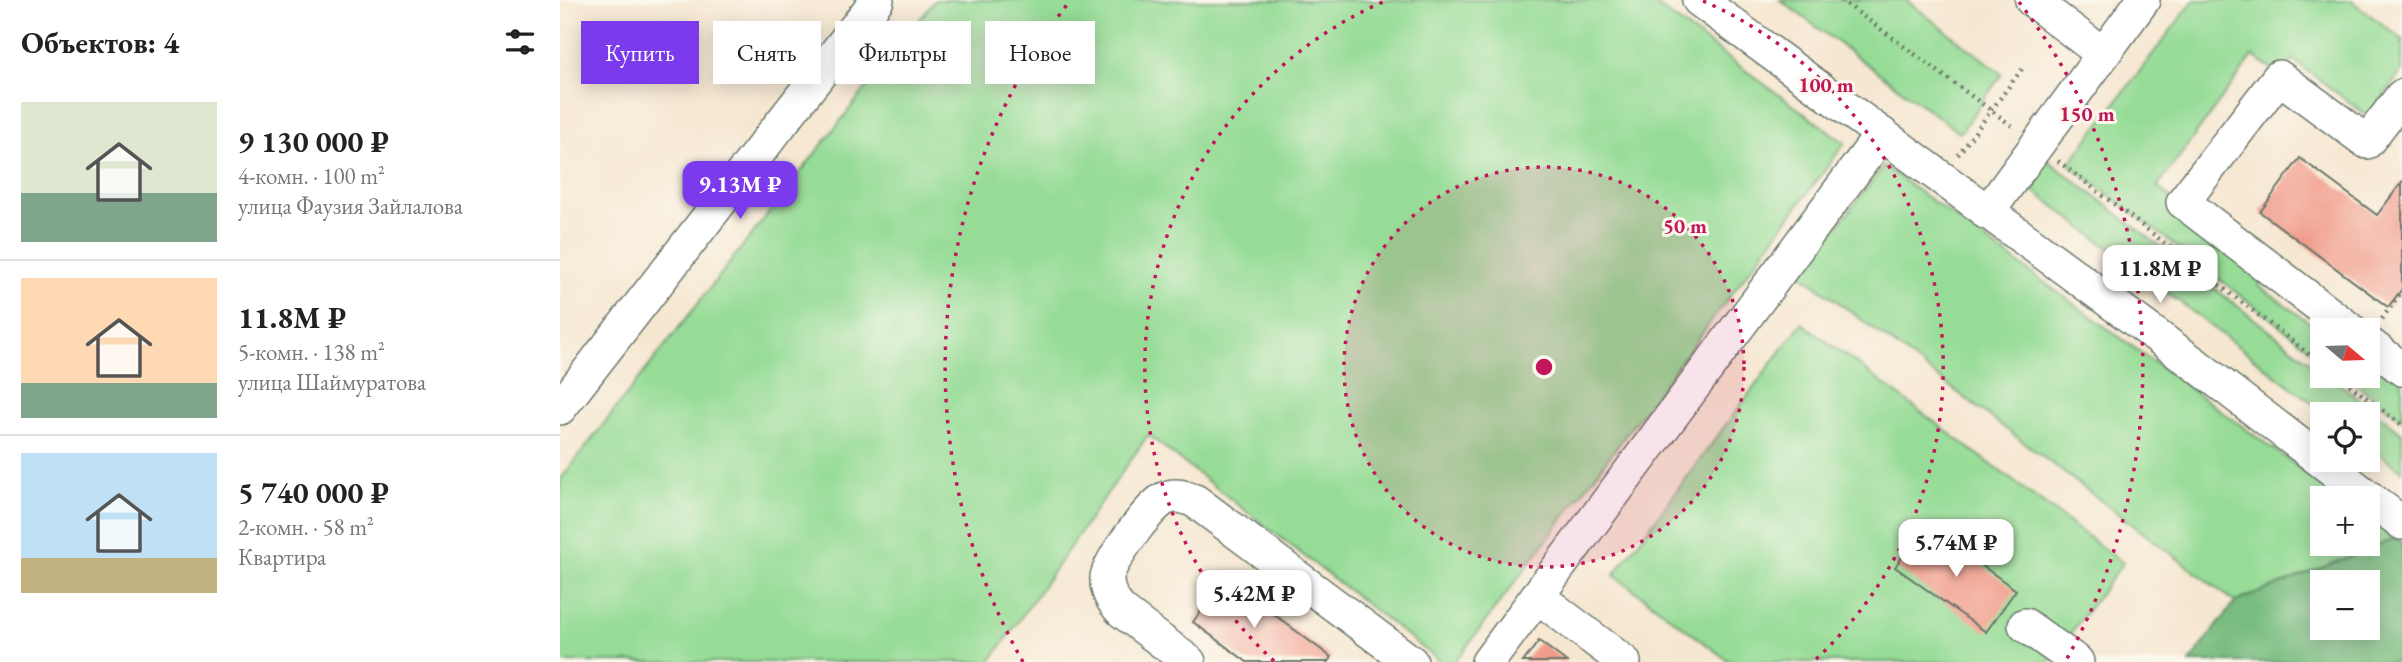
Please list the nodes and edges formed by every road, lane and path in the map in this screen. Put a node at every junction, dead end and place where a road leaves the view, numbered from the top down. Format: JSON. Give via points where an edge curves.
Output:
{"nodes":[{"id":1,"x":877,"y":0,"type":"edge"},
{"id":2,"x":1699,"y":0,"type":"edge"},
{"id":3,"x":1841,"y":0,"type":"edge"},
{"id":4,"x":2032,"y":0,"type":"edge"},
{"id":5,"x":2143,"y":0,"type":"edge"},
{"id":6,"x":2103,"y":54,"type":"junction"},
{"id":7,"x":2022,"y":69,"type":"dead end"},
{"id":8,"x":2402,"y":96,"type":"edge"},
{"id":9,"x":1991,"y":109,"type":"junction"},
{"id":10,"x":1882,"y":134,"type":"junction"},
{"id":11,"x":2037,"y":145,"type":"junction"},
{"id":12,"x":1942,"y":179,"type":"junction"},
{"id":13,"x":1987,"y":213,"type":"junction"},
{"id":14,"x":2402,"y":291,"type":"edge"},
{"id":15,"x":2382,"y":342,"type":"edge"},
{"id":16,"x":2310,"y":355,"type":"edge"},
{"id":17,"x":2354,"y":388,"type":"edge"},
{"id":18,"x":560,"y":408,"type":"edge"},
{"id":19,"x":2402,"y":425,"type":"edge"},
{"id":20,"x":2402,"y":523,"type":"edge"},
{"id":21,"x":1536,"y":596,"type":"junction"},
{"id":22,"x":2025,"y":625,"type":"dead end"},
{"id":23,"x":1189,"y":662,"type":"edge"},
{"id":24,"x":1411,"y":662,"type":"edge"},
{"id":25,"x":1488,"y":662,"type":"edge"},
{"id":26,"x":1625,"y":662,"type":"edge"},
{"id":27,"x":2077,"y":662,"type":"edge"}],
"edges":[{"from":1,"to":18,"type":"street"},
{"from":2,"to":10,"type":"street"},
{"from":3,"to":9,"type":"path"},
{"from":4,"to":6,"type":"street"},
{"from":5,"to":6,"type":"street"},
{"from":6,"to":11,"type":"street"},
{"from":7,"to":9,"type":"path"},
{"from":8,"to":15,"type":"street","via":[[2367,142],[2278,77],[2183,202]]},
{"from":9,"to":11,"type":"path"},
{"from":9,"to":12,"type":"path"},
{"from":10,"to":12,"type":"street"},
{"from":10,"to":21,"type":"street"},
{"from":11,"to":13,"type":"street"},
{"from":11,"to":16,"type":"path"},
{"from":12,"to":13,"type":"street"},
{"from":13,"to":20,"type":"street","via":[[2195,364]]},
{"from":14,"to":15,"type":"path"},
{"from":17,"to":19,"type":"path"},
{"from":21,"to":25,"type":"street"},
{"from":21,"to":26,"type":"street"},
{"from":22,"to":27,"type":"street"},
{"from":23,"to":24,"type":"street","via":[[1122,611],[1108,590],[1107,577],[1114,561],[1154,507],[1175,495],[1195,501]]}]}
